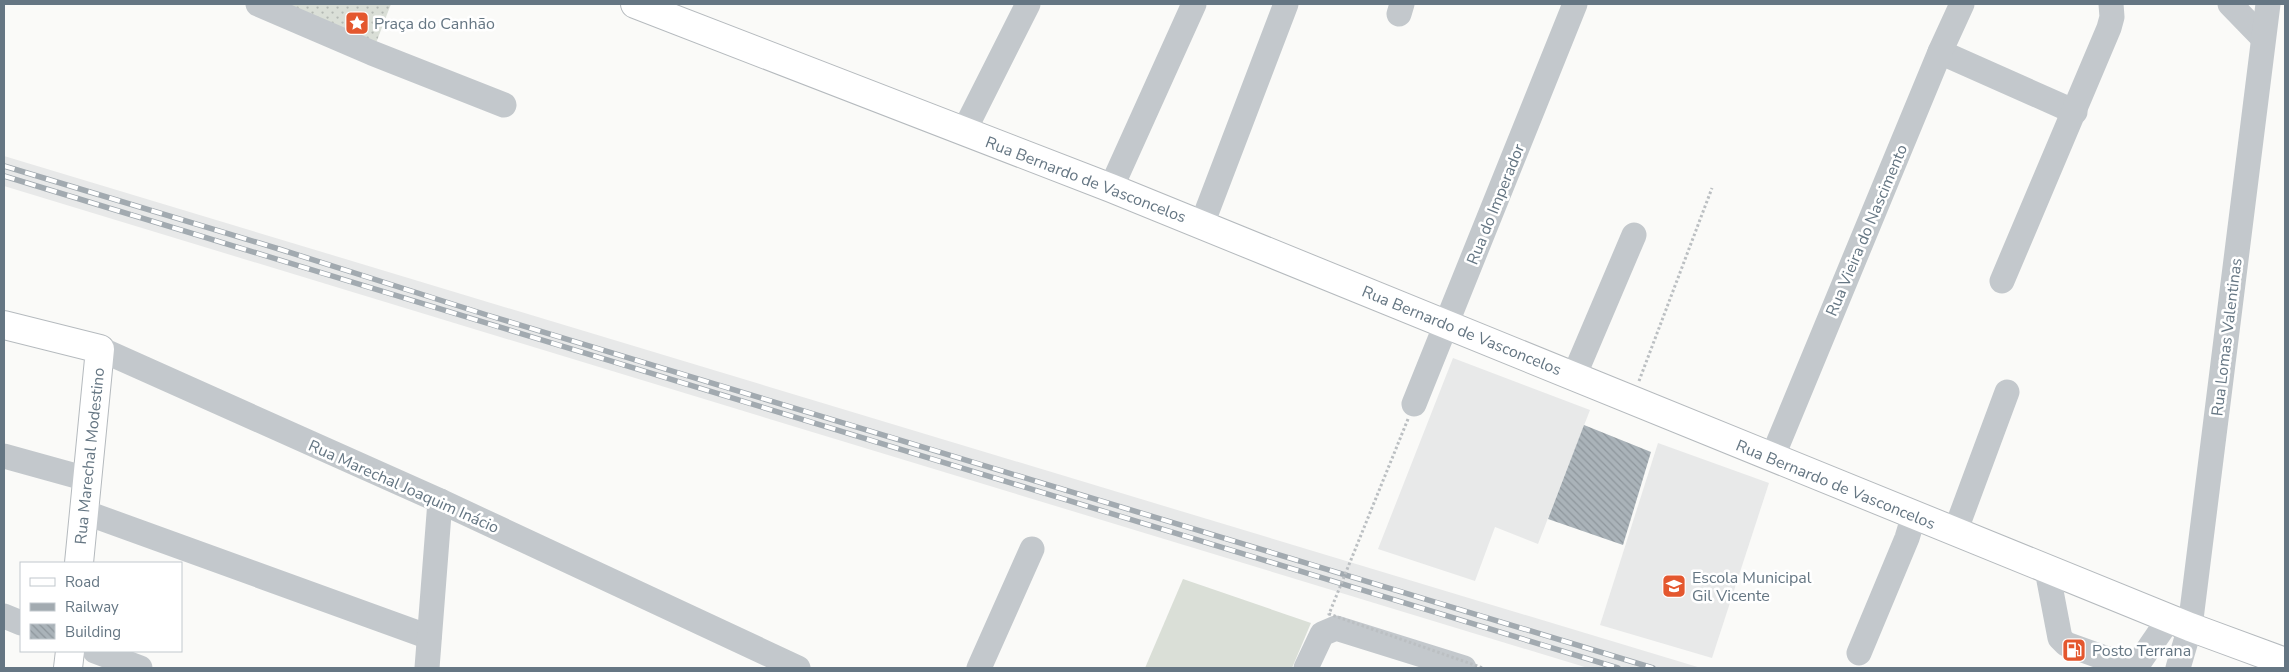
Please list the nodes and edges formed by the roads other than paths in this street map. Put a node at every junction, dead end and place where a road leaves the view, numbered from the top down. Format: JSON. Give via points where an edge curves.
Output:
{"nodes":[{"id":1,"x":258,"y":4,"type":"edge"},
{"id":2,"x":635,"y":4,"type":"edge"},
{"id":3,"x":1028,"y":4,"type":"edge"},
{"id":4,"x":1194,"y":4,"type":"edge"},
{"id":5,"x":1286,"y":4,"type":"edge"},
{"id":6,"x":1576,"y":4,"type":"edge"},
{"id":7,"x":1962,"y":4,"type":"edge"},
{"id":8,"x":2111,"y":4,"type":"edge"},
{"id":9,"x":2230,"y":4,"type":"edge"},
{"id":10,"x":2268,"y":4,"type":"edge"},
{"id":11,"x":2263,"y":38,"type":"junction"},
{"id":12,"x":1940,"y":52,"type":"junction"},
{"id":13,"x":504,"y":105,"type":"dead end"},
{"id":14,"x":2075,"y":112,"type":"junction"},
{"id":15,"x":964,"y":131,"type":"junction"},
{"id":16,"x":1111,"y":188,"type":"junction"},
{"id":17,"x":1202,"y":224,"type":"junction"},
{"id":18,"x":1634,"y":235,"type":"dead end"},
{"id":19,"x":2002,"y":282,"type":"dead end"},
{"id":20,"x":1446,"y":323,"type":"junction"},
{"id":21,"x":4,"y":325,"type":"edge"},
{"id":22,"x":100,"y":349,"type":"junction"},
{"id":23,"x":1574,"y":376,"type":"junction"},
{"id":24,"x":2008,"y":392,"type":"dead end"},
{"id":25,"x":1411,"y":412,"type":"road end"},
{"id":26,"x":4,"y":456,"type":"edge"},
{"id":27,"x":1779,"y":460,"type":"junction"},
{"id":28,"x":87,"y":479,"type":"junction"},
{"id":29,"x":440,"y":501,"type":"junction"},
{"id":30,"x":84,"y":512,"type":"junction"},
{"id":31,"x":1914,"y":515,"type":"junction"},
{"id":32,"x":1955,"y":532,"type":"junction"},
{"id":33,"x":1032,"y":549,"type":"dead end"},
{"id":34,"x":79,"y":562,"type":"edge"},
{"id":35,"x":2047,"y":570,"type":"junction"},
{"id":36,"x":4,"y":616,"type":"edge"},
{"id":37,"x":20,"y":622,"type":"edge"},
{"id":38,"x":2180,"y":623,"type":"junction"},
{"id":39,"x":430,"y":637,"type":"junction"},
{"id":40,"x":70,"y":652,"type":"edge"},
{"id":41,"x":98,"y":652,"type":"edge"},
{"id":42,"x":1859,"y":653,"type":"dead end"},
{"id":43,"x":2285,"y":662,"type":"edge"},
{"id":44,"x":68,"y":668,"type":"edge"},
{"id":45,"x":140,"y":668,"type":"edge"},
{"id":46,"x":427,"y":668,"type":"edge"},
{"id":47,"x":798,"y":668,"type":"edge"},
{"id":48,"x":979,"y":668,"type":"edge"},
{"id":49,"x":1306,"y":668,"type":"edge"},
{"id":50,"x":1464,"y":668,"type":"edge"},
{"id":51,"x":2178,"y":668,"type":"edge"}],
"edges":[{"from":1,"to":13,"type":"street"},
{"from":2,"to":15,"type":"main road","name":"Rua Bernardo de Vasconcelos"},
{"from":3,"to":15,"type":"street"},
{"from":4,"to":16,"type":"street"},
{"from":5,"to":17,"type":"street"},
{"from":6,"to":20,"type":"street","name":"Rua do Imperador"},
{"from":7,"to":12,"type":"street","name":"Rua Vieira do Nascimento"},
{"from":8,"to":14,"type":"street","via":[[2109,28]]},
{"from":9,"to":11,"type":"street"},
{"from":10,"to":11,"type":"street","name":"Rua Lomas Valentinas"},
{"from":11,"to":38,"type":"street","name":"Rua Lomas Valentinas"},
{"from":12,"to":14,"type":"street"},
{"from":12,"to":27,"type":"street","name":"Rua Vieira do Nascimento"},
{"from":14,"to":19,"type":"street"},
{"from":15,"to":16,"type":"main road","name":"Rua Bernardo de Vasconcelos"},
{"from":16,"to":17,"type":"main road","name":"Rua Bernardo de Vasconcelos"},
{"from":17,"to":20,"type":"main road","name":"Rua Bernardo de Vasconcelos"},
{"from":18,"to":23,"type":"street"},
{"from":20,"to":23,"type":"main road","name":"Rua Bernardo de Vasconcelos"},
{"from":20,"to":25,"type":"street","name":"Rua do Imperador"},
{"from":21,"to":22,"type":"main road","name":"Rua Marechal Joaquim Inácio"},
{"from":22,"to":28,"type":"main road","name":"Rua Marechal Modestino"},
{"from":22,"to":29,"type":"street","name":"Rua Marechal Joaquim Inácio"},
{"from":23,"to":27,"type":"main road","name":"Rua Bernardo de Vasconcelos"},
{"from":24,"to":32,"type":"street"},
{"from":26,"to":28,"type":"street"},
{"from":27,"to":31,"type":"main road","name":"Rua Bernardo de Vasconcelos"},
{"from":28,"to":30,"type":"main road","name":"Rua Marechal Modestino"},
{"from":29,"to":39,"type":"street"},
{"from":29,"to":47,"type":"street","name":"Rua Marechal Joaquim Inácio"},
{"from":30,"to":34,"type":"main road","name":"Rua Marechal Modestino"},
{"from":30,"to":39,"type":"street"},
{"from":31,"to":32,"type":"main road","name":"Rua Bernardo de Vasconcelos"},
{"from":31,"to":42,"type":"street"},
{"from":32,"to":35,"type":"main road","name":"Rua Bernardo de Vasconcelos"},
{"from":33,"to":48,"type":"street"},
{"from":35,"to":38,"type":"main road","name":"Rua Bernardo de Vasconcelos"},
{"from":35,"to":38,"type":"street","via":[[2060,638],[2066,644],[2135,666]]},
{"from":36,"to":37,"type":"street"},
{"from":38,"to":43,"type":"main road","name":"Rua Bernardo de Vasconcelos"},
{"from":38,"to":51,"type":"street","name":"Rua Lomas Valentinas"},
{"from":39,"to":46,"type":"street"},
{"from":40,"to":44,"type":"main road"},
{"from":41,"to":45,"type":"street"},
{"from":49,"to":50,"type":"street","via":[[1322,634],[1336,628]]}]}
